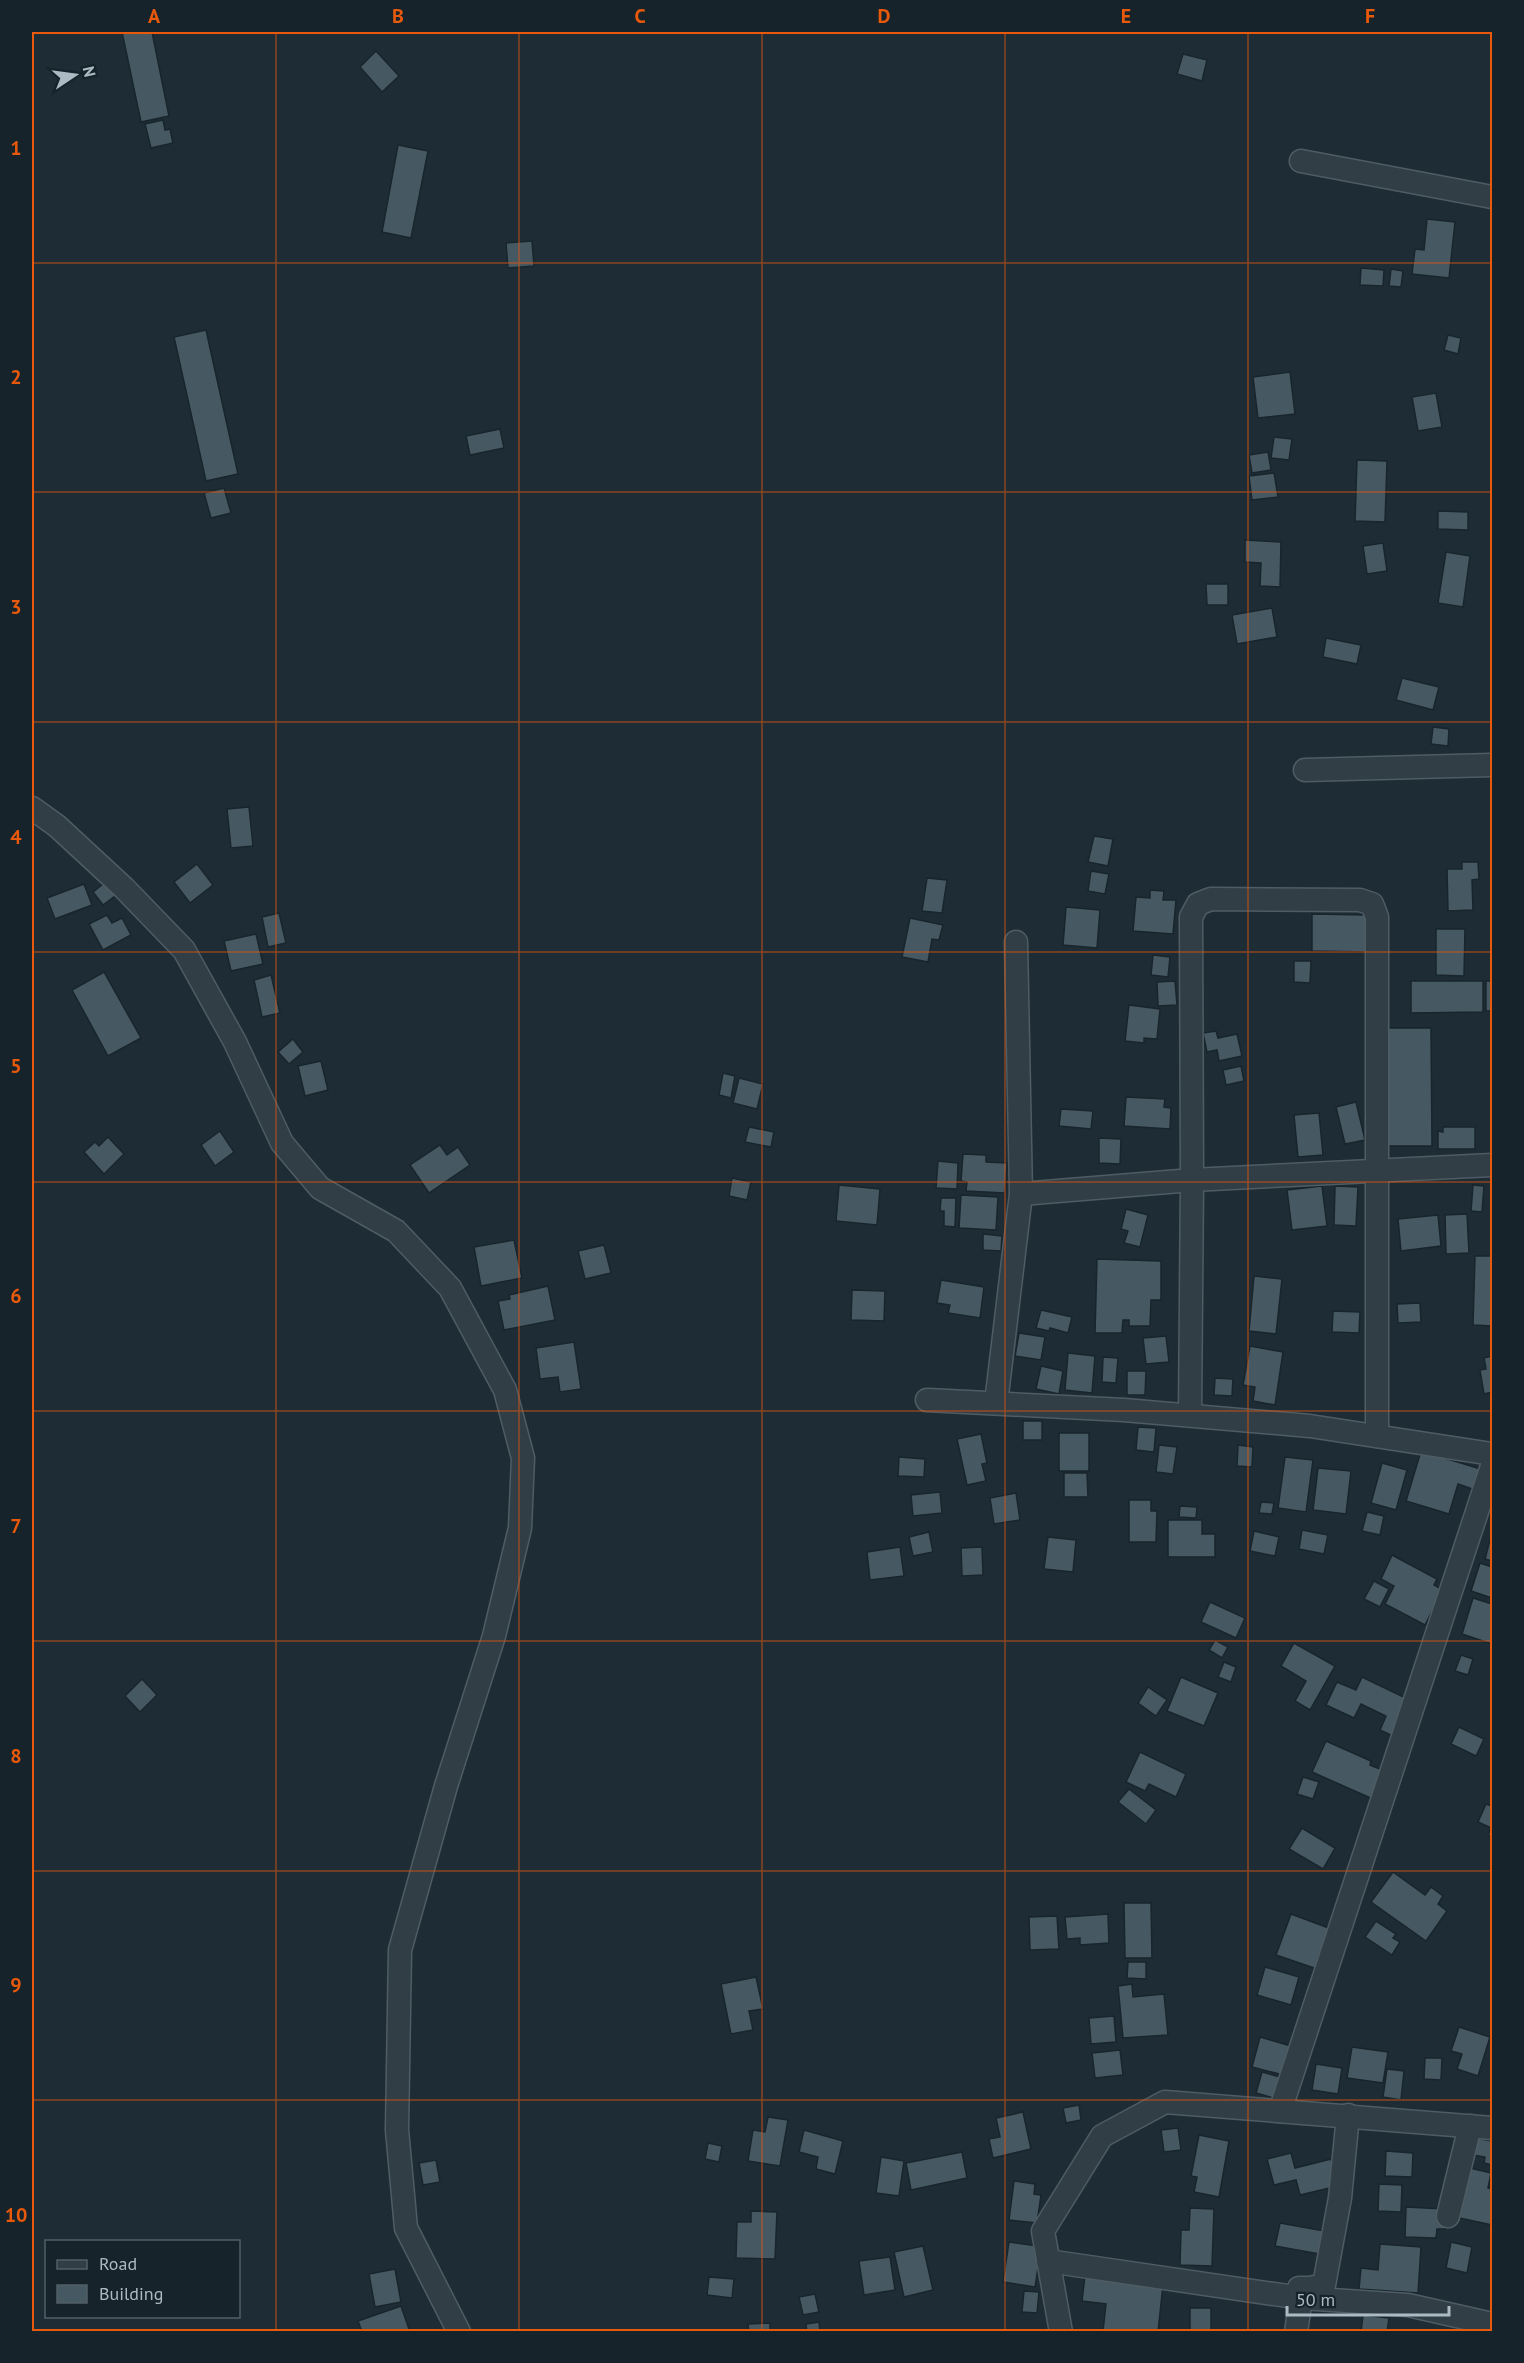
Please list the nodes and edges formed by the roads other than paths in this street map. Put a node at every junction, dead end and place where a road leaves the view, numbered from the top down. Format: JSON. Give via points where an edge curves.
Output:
{"nodes":[{"id":1,"x":1302,"y":161,"type":"dead end"},
{"id":2,"x":1492,"y":197,"type":"edge"},
{"id":3,"x":1492,"y":765,"type":"edge"},
{"id":4,"x":1305,"y":770,"type":"dead end"},
{"id":5,"x":32,"y":808,"type":"edge"},
{"id":6,"x":1016,"y":942,"type":"dead end"},
{"id":7,"x":1492,"y":1165,"type":"edge"},
{"id":8,"x":1378,"y":1171,"type":"junction"},
{"id":9,"x":1192,"y":1180,"type":"junction"},
{"id":10,"x":1021,"y":1194,"type":"junction"},
{"id":11,"x":927,"y":1400,"type":"dead end"},
{"id":12,"x":996,"y":1403,"type":"junction"},
{"id":13,"x":1190,"y":1415,"type":"junction"},
{"id":14,"x":1377,"y":1436,"type":"junction"},
{"id":15,"x":1492,"y":1454,"type":"edge"},
{"id":16,"x":1492,"y":1466,"type":"edge"},
{"id":17,"x":1280,"y":2111,"type":"junction"},
{"id":18,"x":1348,"y":2115,"type":"junction"},
{"id":19,"x":1470,"y":2126,"type":"junction"},
{"id":20,"x":1492,"y":2128,"type":"edge"},
{"id":21,"x":1448,"y":2216,"type":"dead end"},
{"id":22,"x":1048,"y":2261,"type":"junction"},
{"id":23,"x":1301,"y":2298,"type":"junction"},
{"id":24,"x":1492,"y":2324,"type":"edge"},
{"id":25,"x":459,"y":2331,"type":"edge"},
{"id":26,"x":1060,"y":2331,"type":"edge"},
{"id":27,"x":1296,"y":2331,"type":"edge"}],
"edges":[{"from":1,"to":2,"type":"street"},
{"from":3,"to":4,"type":"street"},
{"from":5,"to":25,"type":"street","via":[[124,888],[184,950],[235,1042],[282,1143],[320,1188],[396,1231],[450,1288],[505,1390],[522,1458],[520,1528],[494,1636],[400,1950],[397,2130],[406,2228]]},
{"from":6,"to":10,"type":"street"},
{"from":7,"to":8,"type":"street"},
{"from":8,"to":9,"type":"street"},
{"from":8,"to":9,"type":"street","via":[[1377,917],[1372,904],[1360,900],[1212,899],[1198,904],[1191,917]]},
{"from":8,"to":14,"type":"street"},
{"from":9,"to":10,"type":"street"},
{"from":9,"to":13,"type":"street"},
{"from":10,"to":12,"type":"street"},
{"from":11,"to":12,"type":"street"},
{"from":12,"to":13,"type":"street"},
{"from":13,"to":14,"type":"street"},
{"from":14,"to":15,"type":"street"},
{"from":16,"to":17,"type":"street"},
{"from":17,"to":18,"type":"street"},
{"from":17,"to":22,"type":"street","via":[[1165,2102],[1102,2136],[1043,2231]]},
{"from":18,"to":19,"type":"street"},
{"from":18,"to":23,"type":"street","via":[[1340,2198],[1324,2285],[1299,2288]]},
{"from":19,"to":20,"type":"street"},
{"from":19,"to":21,"type":"street"},
{"from":22,"to":23,"type":"street"},
{"from":22,"to":26,"type":"street"},
{"from":23,"to":24,"type":"street","via":[[1408,2305]]},
{"from":23,"to":27,"type":"street"}]}
